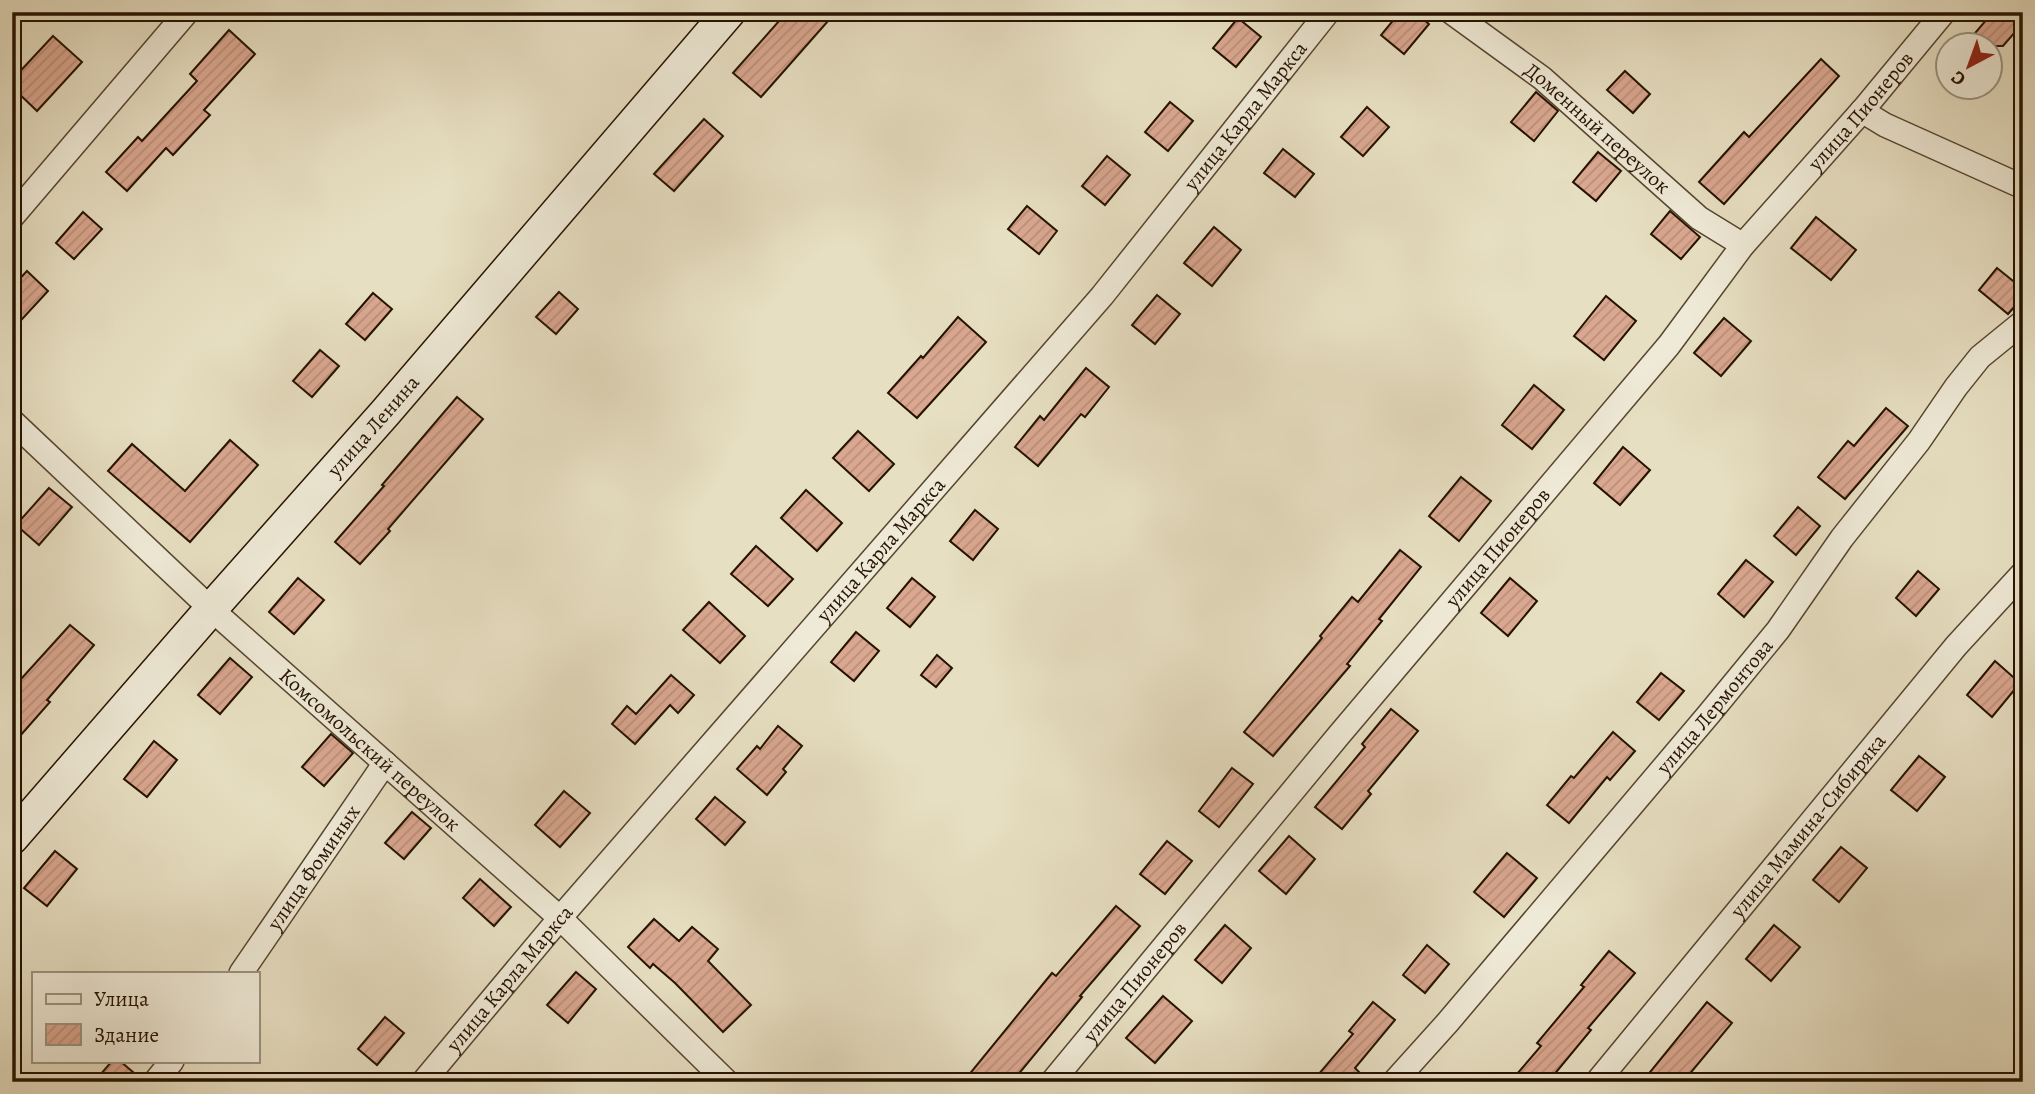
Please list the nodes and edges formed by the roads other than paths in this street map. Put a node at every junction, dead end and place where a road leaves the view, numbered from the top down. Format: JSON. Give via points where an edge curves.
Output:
{"nodes":[{"id":1,"x":187,"y":12,"type":"edge"},
{"id":2,"x":729,"y":12,"type":"edge"},
{"id":3,"x":1328,"y":12,"type":"edge"},
{"id":4,"x":1451,"y":12,"type":"edge"},
{"id":5,"x":1944,"y":12,"type":"edge"},
{"id":6,"x":1862,"y":111,"type":"junction"},
{"id":7,"x":2023,"y":187,"type":"edge"},
{"id":8,"x":12,"y":217,"type":"edge"},
{"id":9,"x":1743,"y":245,"type":"junction"},
{"id":10,"x":2023,"y":322,"type":"edge"},
{"id":11,"x":12,"y":421,"type":"edge"},
{"id":12,"x":2023,"y":573,"type":"edge"},
{"id":13,"x":211,"y":609,"type":"junction"},
{"id":14,"x":385,"y":763,"type":"junction"},
{"id":15,"x":12,"y":838,"type":"edge"},
{"id":16,"x":560,"y":918,"type":"junction"},
{"id":17,"x":242,"y":972,"type":"edge"},
{"id":18,"x":171,"y":1062,"type":"edge"},
{"id":19,"x":155,"y":1082,"type":"edge"},
{"id":20,"x":423,"y":1082,"type":"edge"},
{"id":21,"x":727,"y":1082,"type":"edge"},
{"id":22,"x":1052,"y":1082,"type":"edge"},
{"id":23,"x":1394,"y":1082,"type":"edge"},
{"id":24,"x":1597,"y":1082,"type":"edge"}],
"edges":[{"from":1,"to":8,"type":"street"},
{"from":2,"to":13,"type":"main road","name":"улица Ленина"},
{"from":3,"to":16,"type":"street","name":"улица Карла Маркса","via":[[1102,296]]},
{"from":4,"to":9,"type":"street","name":"Доменный переулок","via":[[1542,78],[1699,218]]},
{"from":5,"to":6,"type":"street","name":"улица Пионеров"},
{"from":6,"to":7,"type":"street"},
{"from":6,"to":9,"type":"street","name":"улица Пионеров"},
{"from":9,"to":22,"type":"street","name":"улица Пионеров","via":[[1669,345]]},
{"from":10,"to":23,"type":"street","name":"улица Лермонтова","via":[[1980,357],[1778,630]]},
{"from":11,"to":13,"type":"street","name":"Комсомольский переулок"},
{"from":12,"to":24,"type":"street","name":"улица Мамина-Сибиряка","via":[[1956,646]]},
{"from":13,"to":14,"type":"street","name":"Комсомольский переулок"},
{"from":13,"to":15,"type":"main road","name":"улица Ленина"},
{"from":14,"to":16,"type":"street","name":"Комсомольский переулок"},
{"from":14,"to":17,"type":"street","name":"улица Фоминых"},
{"from":16,"to":20,"type":"street","name":"улица Карла Маркса"},
{"from":16,"to":21,"type":"street","name":"Комсомольский переулок"},
{"from":18,"to":19,"type":"street"}]}
